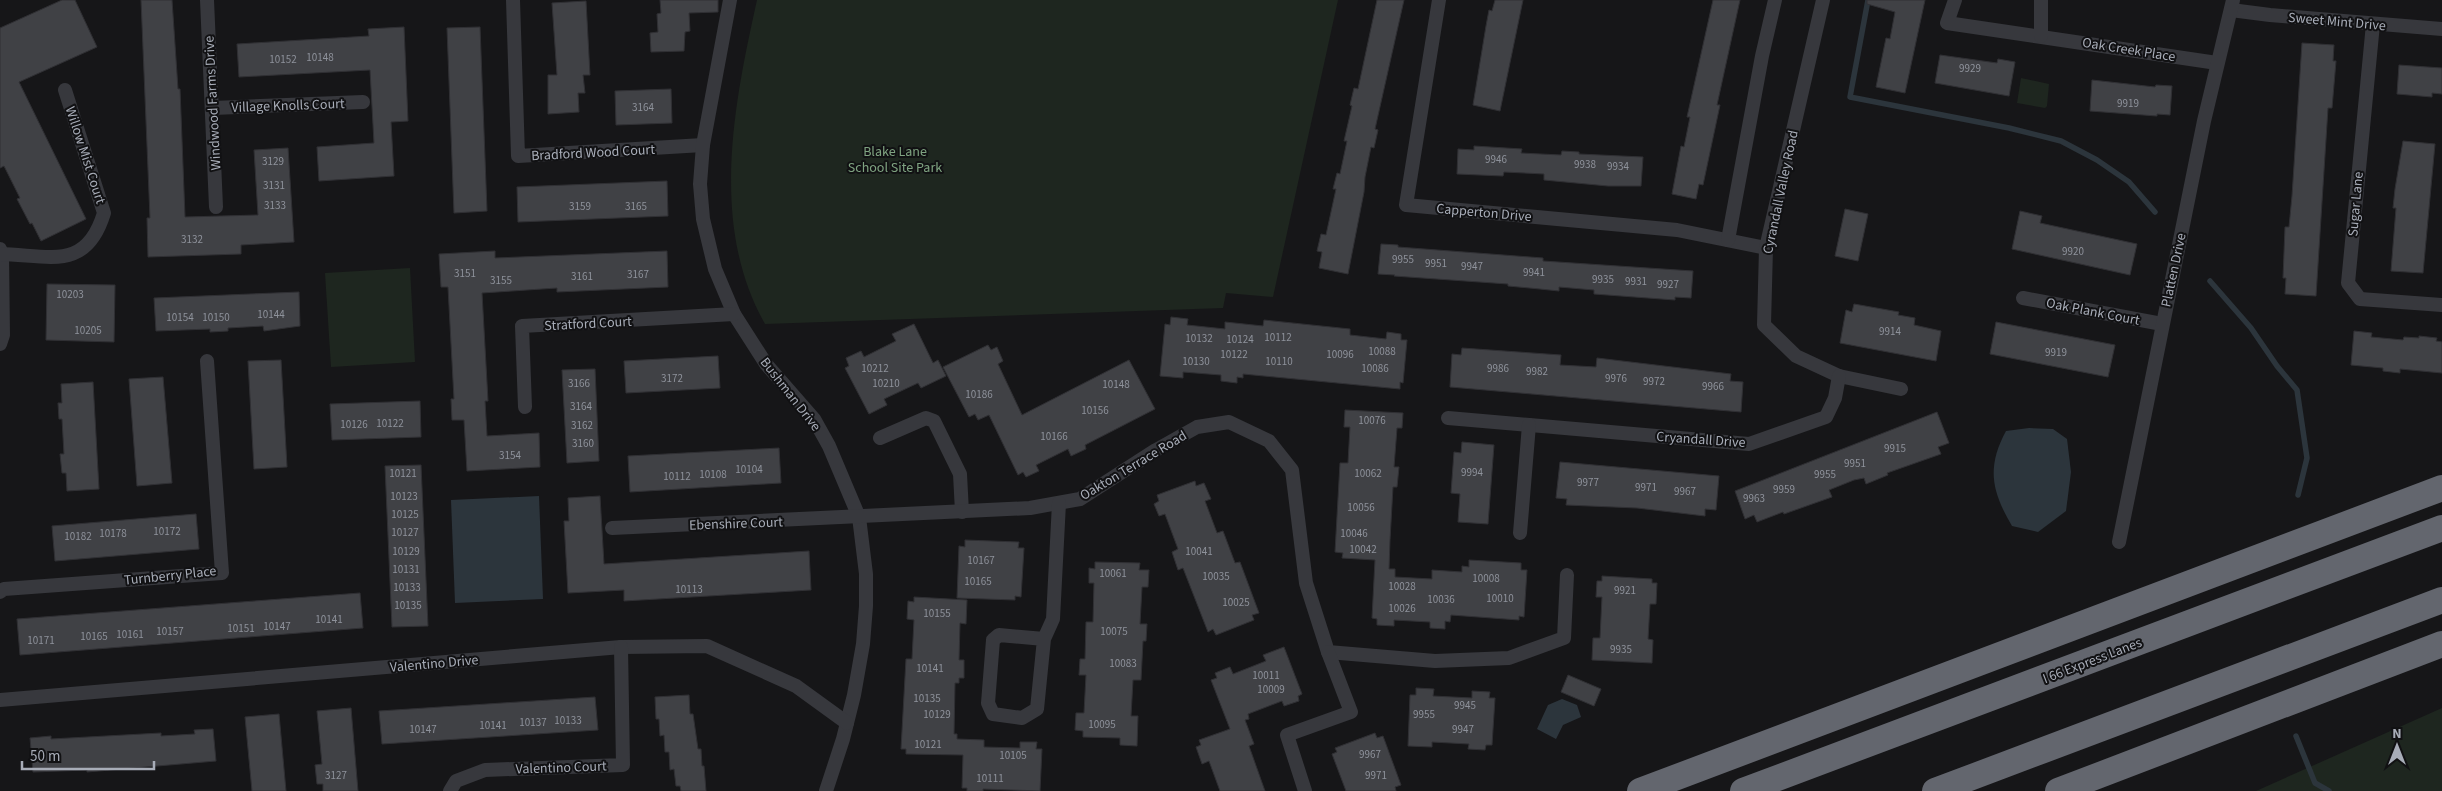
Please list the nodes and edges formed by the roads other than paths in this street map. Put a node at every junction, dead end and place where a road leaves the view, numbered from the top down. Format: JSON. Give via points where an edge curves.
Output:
{"nodes":[{"id":1,"x":207,"y":0,"type":"edge"},
{"id":2,"x":513,"y":0,"type":"edge"},
{"id":3,"x":730,"y":0,"type":"edge"},
{"id":4,"x":1439,"y":0,"type":"edge"},
{"id":5,"x":1775,"y":0,"type":"edge"},
{"id":6,"x":1823,"y":0,"type":"edge"},
{"id":7,"x":1955,"y":0,"type":"edge"},
{"id":8,"x":2042,"y":0,"type":"edge"},
{"id":9,"x":2232,"y":5,"type":"edge"},
{"id":10,"x":2373,"y":24,"type":"junction"},
{"id":11,"x":2442,"y":29,"type":"edge"},
{"id":12,"x":2041,"y":36,"type":"junction"},
{"id":13,"x":2217,"y":63,"type":"junction"},
{"id":14,"x":64,"y":90,"type":"dead end"},
{"id":15,"x":363,"y":102,"type":"dead end"},
{"id":16,"x":213,"y":108,"type":"junction"},
{"id":17,"x":703,"y":145,"type":"junction"},
{"id":18,"x":216,"y":207,"type":"dead end"},
{"id":19,"x":1728,"y":240,"type":"junction"},
{"id":20,"x":1766,"y":248,"type":"junction"},
{"id":21,"x":1,"y":252,"type":"edge"},
{"id":22,"x":2023,"y":298,"type":"dead end"},
{"id":23,"x":2442,"y":305,"type":"edge"},
{"id":24,"x":734,"y":314,"type":"junction"},
{"id":25,"x":2162,"y":324,"type":"junction"},
{"id":26,"x":0,"y":344,"type":"edge"},
{"id":27,"x":206,"y":361,"type":"dead end"},
{"id":28,"x":1839,"y":376,"type":"junction"},
{"id":29,"x":1901,"y":389,"type":"dead end"},
{"id":30,"x":525,"y":407,"type":"dead end"},
{"id":31,"x":1448,"y":418,"type":"dead end"},
{"id":32,"x":1529,"y":425,"type":"junction"},
{"id":33,"x":880,"y":438,"type":"dead end"},
{"id":34,"x":2442,"y":488,"type":"edge"},
{"id":35,"x":1060,"y":503,"type":"junction"},
{"id":36,"x":962,"y":512,"type":"junction"},
{"id":37,"x":859,"y":517,"type":"junction"},
{"id":38,"x":612,"y":528,"type":"dead end"},
{"id":39,"x":2442,"y":528,"type":"edge"},
{"id":40,"x":1520,"y":533,"type":"dead end"},
{"id":41,"x":2119,"y":542,"type":"dead end"},
{"id":42,"x":1567,"y":575,"type":"dead end"},
{"id":43,"x":0,"y":592,"type":"edge"},
{"id":44,"x":2442,"y":600,"type":"edge"},
{"id":45,"x":1044,"y":639,"type":"junction"},
{"id":46,"x":2442,"y":644,"type":"edge"},
{"id":47,"x":622,"y":648,"type":"junction"},
{"id":48,"x":1328,"y":652,"type":"junction"},
{"id":49,"x":0,"y":700,"type":"edge"},
{"id":50,"x":847,"y":723,"type":"junction"},
{"id":51,"x":450,"y":791,"type":"edge"},
{"id":52,"x":826,"y":791,"type":"edge"},
{"id":53,"x":1305,"y":791,"type":"edge"},
{"id":54,"x":1640,"y":791,"type":"edge"},
{"id":55,"x":1743,"y":791,"type":"edge"},
{"id":56,"x":1935,"y":791,"type":"edge"},
{"id":57,"x":2058,"y":791,"type":"edge"}],
"edges":[{"from":1,"to":16,"type":"street","name":"Windwood Farms Drive"},
{"from":2,"to":17,"type":"street","name":"Bradford Wood Court","via":[[518,156]]},
{"from":3,"to":17,"type":"street","name":"Bushman Drive"},
{"from":4,"to":19,"type":"street","name":"Capperton Drive","via":[[1406,205],[1678,230]]},
{"from":5,"to":19,"type":"street"},
{"from":6,"to":20,"type":"street","name":"Cyrandall Valley Road"},
{"from":7,"to":12,"type":"street","name":"Oak Creek Place","via":[[1947,23]]},
{"from":8,"to":12,"type":"street"},
{"from":9,"to":10,"type":"street","name":"Sweet Mint Drive","via":[[2270,16]]},
{"from":9,"to":13,"type":"street","name":"Platten Drive"},
{"from":10,"to":11,"type":"street","name":"Sweet Mint Drive"},
{"from":10,"to":23,"type":"street","name":"Sugar Lane","via":[[2348,283],[2360,299]]},
{"from":12,"to":13,"type":"street","name":"Oak Creek Place"},
{"from":13,"to":25,"type":"street","name":"Platten Drive"},
{"from":14,"to":21,"type":"street","name":"Willow Mist Court","via":[[104,213],[98,233],[82,250],[56,257]]},
{"from":15,"to":16,"type":"street","name":"Village Knolls Court"},
{"from":16,"to":18,"type":"street","name":"Windwood Farms Drive"},
{"from":17,"to":24,"type":"street","name":"Bushman Drive","via":[[700,184],[703,219],[715,268]]},
{"from":19,"to":20,"type":"street","name":"Capperton Drive"},
{"from":20,"to":28,"type":"street","name":"Cyrandall Valley Road","via":[[1764,325],[1796,356]]},
{"from":21,"to":26,"type":"street","via":[[4,335]]},
{"from":22,"to":25,"type":"street","name":"Oak Plank Court"},
{"from":24,"to":30,"type":"street","name":"Stratford Court","via":[[522,326]]},
{"from":24,"to":37,"type":"street","name":"Bushman Drive","via":[[766,364],[814,419],[833,454]]},
{"from":25,"to":41,"type":"street","name":"Platten Drive"},
{"from":27,"to":43,"type":"street","name":"Turnberry Place","via":[[222,573],[4,589]]},
{"from":28,"to":29,"type":"street","name":"Cyrandall Valley Road"},
{"from":28,"to":32,"type":"street","name":"Cryandall Drive","via":[[1835,398],[1826,416],[1749,444]]},
{"from":31,"to":32,"type":"street","name":"Cryandall Drive"},
{"from":32,"to":40,"type":"street"},
{"from":33,"to":36,"type":"street","via":[[926,418],[934,421],[960,474]]},
{"from":34,"to":54,"type":"highway"},
{"from":35,"to":36,"type":"street","name":"Oakton Terrace Road"},
{"from":35,"to":45,"type":"street","via":[[1054,619]]},
{"from":35,"to":48,"type":"street","name":"Oakton Terrace Road","via":[[1080,499],[1197,427],[1229,422],[1268,441],[1292,470],[1306,583]]},
{"from":36,"to":37,"type":"street","name":"Oakton Terrace Road"},
{"from":37,"to":38,"type":"street","name":"Ebenshire Court"},
{"from":37,"to":50,"type":"street","name":"Bushman Drive","via":[[866,574],[866,606],[863,644]]},
{"from":39,"to":55,"type":"highway","name":"I 66 Express Lanes"},
{"from":42,"to":48,"type":"street","via":[[1564,638],[1508,658],[1435,661]]},
{"from":44,"to":56,"type":"highway"},
{"from":45,"to":45,"type":"street","via":[[1037,709],[1022,718],[993,714],[988,704],[993,640],[999,635]]},
{"from":46,"to":57,"type":"highway"},
{"from":47,"to":49,"type":"street","name":"Valentino Drive"},
{"from":47,"to":50,"type":"street","name":"Valentino Drive","via":[[707,646],[796,686]]},
{"from":47,"to":51,"type":"street","name":"Valentino Court","via":[[623,764],[485,770],[456,781]]},
{"from":48,"to":53,"type":"street","name":"Oakton Terrace Road","via":[[1351,712],[1287,735]]},
{"from":50,"to":52,"type":"street","name":"Bushman Drive"}]}
